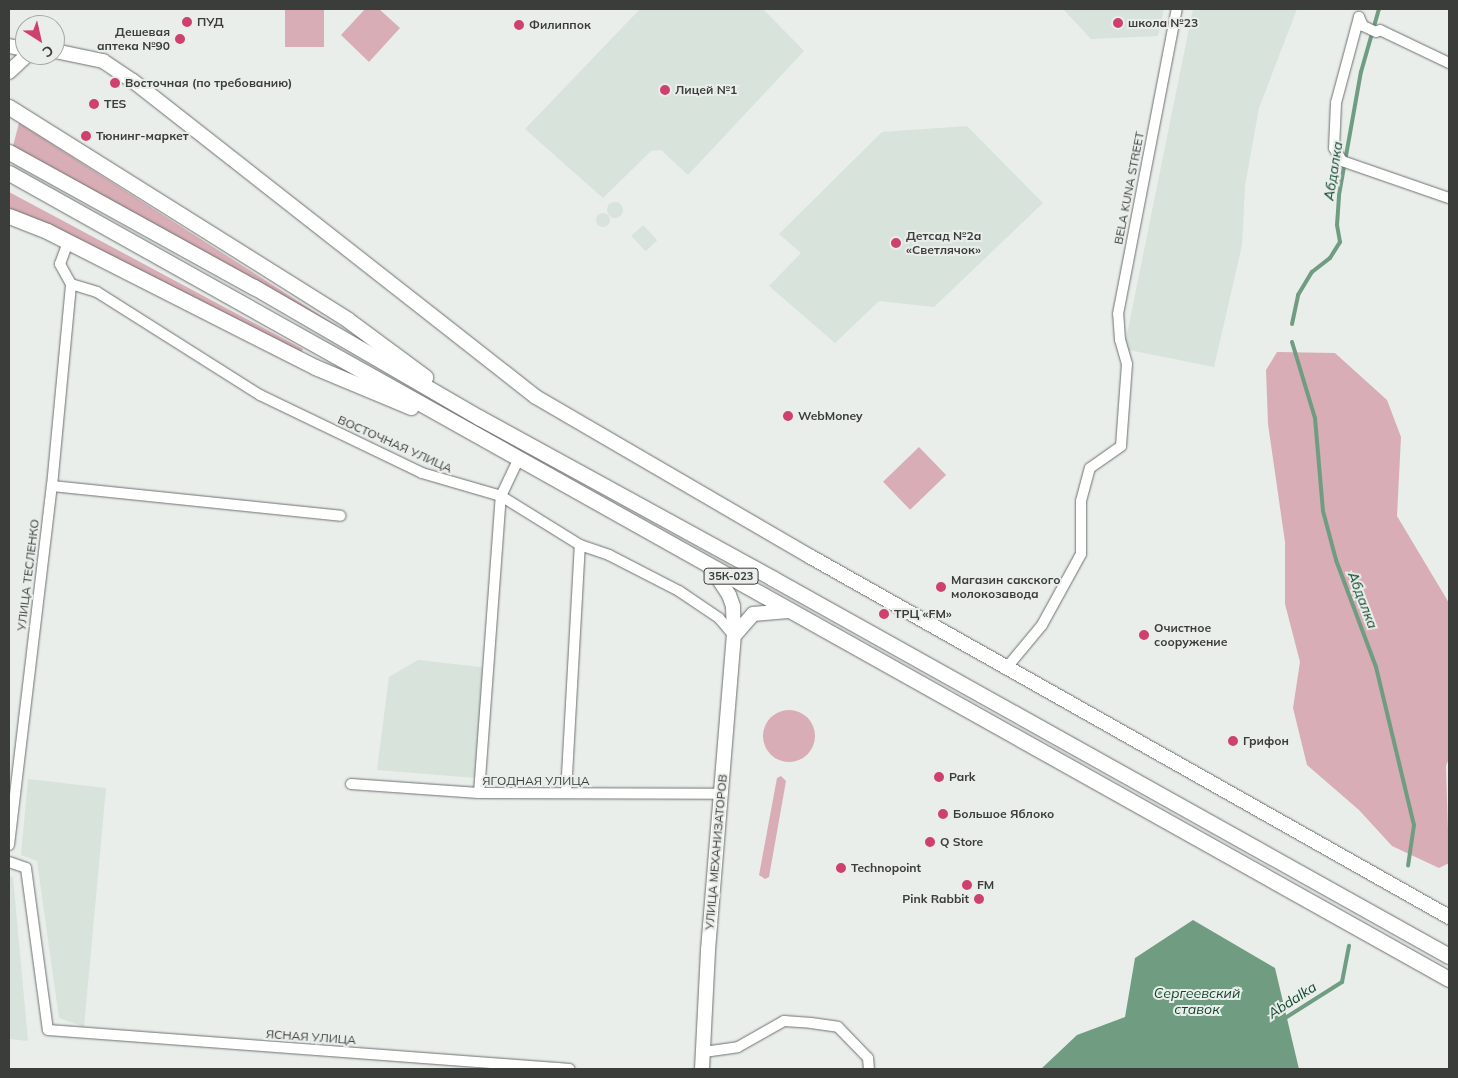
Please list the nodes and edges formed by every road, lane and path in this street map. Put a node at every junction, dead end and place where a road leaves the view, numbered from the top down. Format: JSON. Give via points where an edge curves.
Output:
{"nodes":[{"id":1,"x":1177,"y":9,"type":"edge"},
{"id":2,"x":65,"y":53,"type":"edge"},
{"id":3,"x":1449,"y":64,"type":"edge"},
{"id":4,"x":9,"y":107,"type":"edge"},
{"id":5,"x":15,"y":155,"type":"edge"},
{"id":6,"x":10,"y":174,"type":"edge"},
{"id":7,"x":1449,"y":198,"type":"edge"},
{"id":8,"x":9,"y":216,"type":"edge"},
{"id":9,"x":68,"y":242,"type":"junction"},
{"id":10,"x":71,"y":284,"type":"junction"},
{"id":11,"x":480,"y":418,"type":"junction"},
{"id":12,"x":450,"y":421,"type":"junction"},
{"id":13,"x":519,"y":458,"type":"junction"},
{"id":14,"x":52,"y":486,"type":"junction"},
{"id":15,"x":502,"y":496,"type":"junction"},
{"id":16,"x":340,"y":516,"type":"dead end"},
{"id":17,"x":580,"y":545,"type":"junction"},
{"id":18,"x":707,"y":562,"type":"junction"},
{"id":19,"x":792,"y":610,"type":"junction"},
{"id":20,"x":734,"y":636,"type":"junction"},
{"id":21,"x":1008,"y":666,"type":"junction"},
{"id":22,"x":351,"y":784,"type":"dead end"},
{"id":23,"x":479,"y":793,"type":"junction"},
{"id":24,"x":566,"y":793,"type":"junction"},
{"id":25,"x":720,"y":794,"type":"junction"},
{"id":26,"x":9,"y":845,"type":"edge"},
{"id":27,"x":9,"y":862,"type":"edge"},
{"id":28,"x":1449,"y":917,"type":"edge"},
{"id":29,"x":1449,"y":956,"type":"edge"},
{"id":30,"x":1449,"y":979,"type":"edge"},
{"id":31,"x":704,"y":1052,"type":"junction"},
{"id":32,"x":570,"y":1069,"type":"edge"},
{"id":33,"x":702,"y":1069,"type":"edge"},
{"id":34,"x":869,"y":1069,"type":"edge"}],
"edges":[{"from":1,"to":21,"type":"street","via":[[1118,314],[1120,340],[1127,364],[1121,446],[1090,468],[1081,501],[1080,554],[1042,625]]},
{"from":2,"to":21,"type":"street","via":[[103,61],[133,81],[536,397],[802,552]]},
{"from":3,"to":7,"type":"street","via":[[1363,26],[1359,17],[1336,102],[1334,151],[1345,162]]},
{"from":4,"to":11,"type":"main road","via":[[348,320]]},
{"from":5,"to":11,"type":"main road","number":"35К-023","via":[[254,287]]},
{"from":6,"to":12,"type":"main road","number":"35К-023"},
{"from":8,"to":9,"type":"main road"},
{"from":9,"to":10,"type":"street","via":[[60,264]]},
{"from":9,"to":12,"type":"main road","via":[[315,367]]},
{"from":10,"to":14,"type":"street","name":"УЛИЦА ТЕСЛЕНКО"},
{"from":10,"to":15,"type":"street","name":"ВОСТОЧНАЯ УЛИЦА","via":[[97,292],[260,396],[422,473]]},
{"from":11,"to":29,"type":"main road","number":"35К-023"},
{"from":12,"to":13,"type":"main road","number":"35К-023"},
{"from":13,"to":15,"type":"street"},
{"from":13,"to":18,"type":"main road","number":"35К-023"},
{"from":14,"to":16,"type":"street"},
{"from":14,"to":26,"type":"street","name":"УЛИЦА ТЕСЛЕНКО"},
{"from":15,"to":17,"type":"street","name":"ВОСТОЧНАЯ УЛИЦА"},
{"from":15,"to":23,"type":"street"},
{"from":17,"to":20,"type":"street","name":"ВОСТОЧНАЯ УЛИЦА","via":[[609,555],[679,592],[719,618]]},
{"from":17,"to":24,"type":"street"},
{"from":18,"to":19,"type":"main road","number":"35К-023"},
{"from":18,"to":20,"type":"street","name":"УЛИЦА МЕХАНИЗАТОРОВ","via":[[729,595],[733,606]]},
{"from":19,"to":20,"type":"street","via":[[753,614]]},
{"from":19,"to":30,"type":"main road","number":"35К-023"},
{"from":20,"to":25,"type":"street","name":"УЛИЦА МЕХАНИЗАТОРОВ"},
{"from":21,"to":28,"type":"street"},
{"from":22,"to":23,"type":"street","name":"ЯГОДНАЯ УЛИЦА"},
{"from":23,"to":24,"type":"street","name":"ЯГОДНАЯ УЛИЦА"},
{"from":24,"to":25,"type":"street","name":"ЯГОДНАЯ УЛИЦА"},
{"from":25,"to":31,"type":"street","name":"УЛИЦА МЕХАНИЗАТОРОВ"},
{"from":27,"to":32,"type":"street","name":"ЯСНАЯ УЛИЦА","via":[[26,868],[48,1030]]},
{"from":31,"to":33,"type":"street","name":"УЛИЦА МЕХАНИЗАТОРОВ"},
{"from":31,"to":34,"type":"street","via":[[738,1047],[784,1021],[811,1023],[838,1027],[868,1058]]}]}
